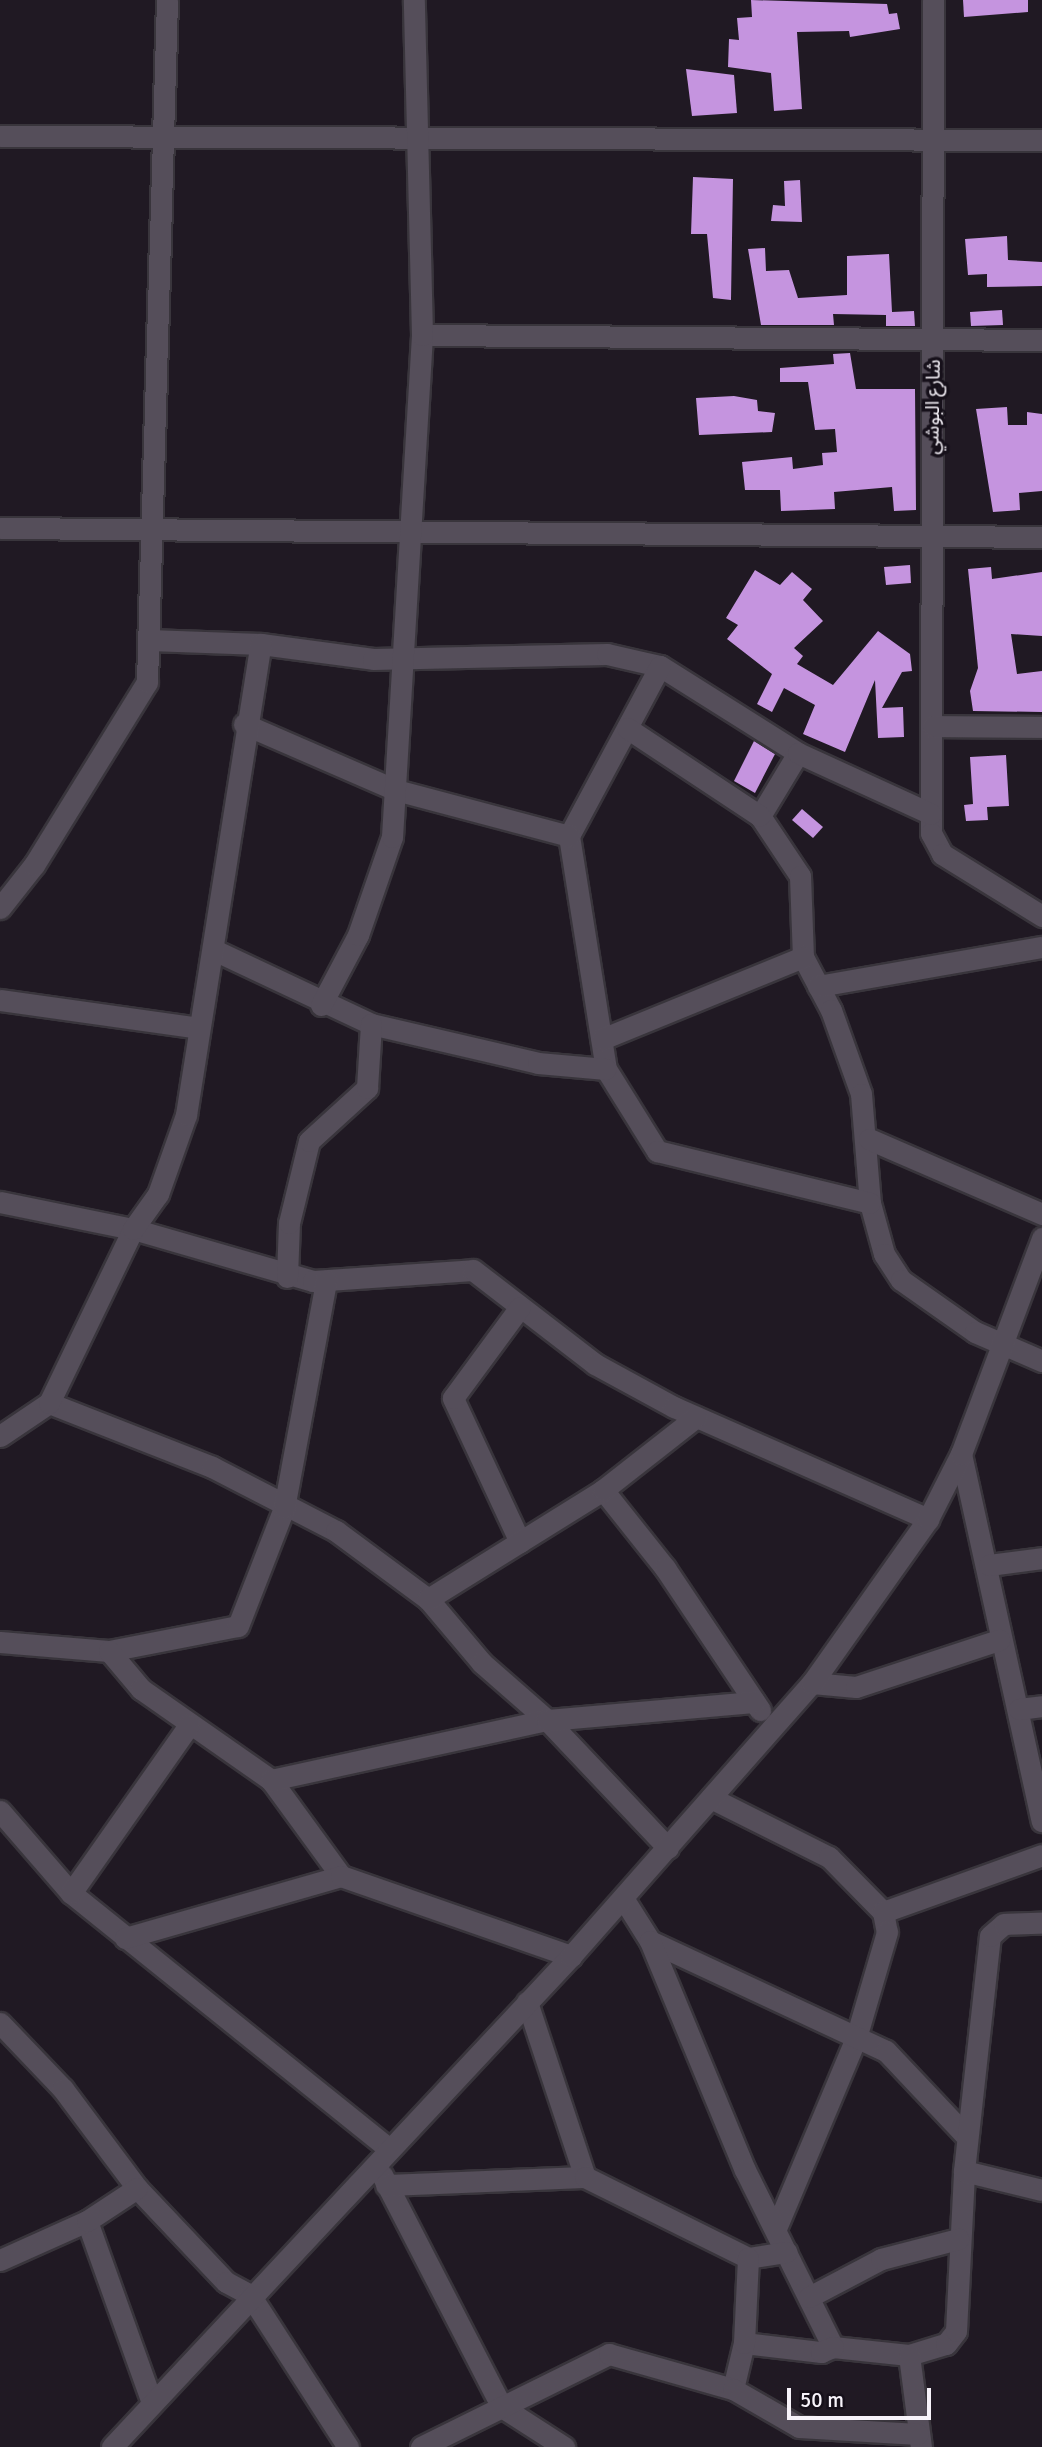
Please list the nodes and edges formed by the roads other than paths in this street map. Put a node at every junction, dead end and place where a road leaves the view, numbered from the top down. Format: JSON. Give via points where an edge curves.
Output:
{"nodes":[{"id":1,"x":167,"y":0,"type":"edge"},
{"id":2,"x":414,"y":0,"type":"edge"},
{"id":3,"x":933,"y":0,"type":"edge"},
{"id":4,"x":166,"y":132,"type":"junction"},
{"id":5,"x":0,"y":136,"type":"edge"},
{"id":6,"x":414,"y":137,"type":"junction"},
{"id":7,"x":937,"y":139,"type":"junction"},
{"id":8,"x":1042,"y":140,"type":"edge"},
{"id":9,"x":422,"y":335,"type":"junction"},
{"id":10,"x":1042,"y":340,"type":"edge"},
{"id":11,"x":935,"y":341,"type":"junction"},
{"id":12,"x":0,"y":528,"type":"edge"},
{"id":13,"x":155,"y":533,"type":"junction"},
{"id":14,"x":414,"y":533,"type":"junction"},
{"id":15,"x":933,"y":536,"type":"junction"},
{"id":16,"x":1042,"y":537,"type":"edge"},
{"id":17,"x":149,"y":640,"type":"junction"},
{"id":18,"x":261,"y":643,"type":"junction"},
{"id":19,"x":406,"y":659,"type":"junction"},
{"id":20,"x":660,"y":666,"type":"junction"},
{"id":21,"x":244,"y":724,"type":"junction"},
{"id":22,"x":933,"y":726,"type":"junction"},
{"id":23,"x":1042,"y":727,"type":"edge"},
{"id":24,"x":626,"y":728,"type":"junction"},
{"id":25,"x":798,"y":753,"type":"junction"},
{"id":26,"x":396,"y":790,"type":"junction"},
{"id":27,"x":931,"y":814,"type":"junction"},
{"id":28,"x":760,"y":816,"type":"junction"},
{"id":29,"x":569,"y":836,"type":"junction"},
{"id":30,"x":0,"y":908,"type":"edge"},
{"id":31,"x":1042,"y":916,"type":"edge"},
{"id":32,"x":1042,"y":947,"type":"edge"},
{"id":33,"x":214,"y":950,"type":"junction"},
{"id":34,"x":803,"y":957,"type":"junction"},
{"id":35,"x":818,"y":986,"type":"junction"},
{"id":36,"x":0,"y":1000,"type":"edge"},
{"id":37,"x":321,"y":1005,"type":"junction"},
{"id":38,"x":371,"y":1024,"type":"junction"},
{"id":39,"x":199,"y":1028,"type":"junction"},
{"id":40,"x":602,"y":1039,"type":"junction"},
{"id":41,"x":606,"y":1069,"type":"junction"},
{"id":42,"x":869,"y":1139,"type":"junction"},
{"id":43,"x":0,"y":1202,"type":"edge"},
{"id":44,"x":870,"y":1203,"type":"junction"},
{"id":45,"x":1042,"y":1214,"type":"edge"},
{"id":46,"x":133,"y":1229,"type":"junction"},
{"id":47,"x":1042,"y":1238,"type":"edge"},
{"id":48,"x":288,"y":1277,"type":"junction"},
{"id":49,"x":326,"y":1281,"type":"junction"},
{"id":50,"x":520,"y":1307,"type":"junction"},
{"id":51,"x":999,"y":1343,"type":"junction"},
{"id":52,"x":1042,"y":1361,"type":"edge"},
{"id":53,"x":49,"y":1403,"type":"junction"},
{"id":54,"x":696,"y":1417,"type":"junction"},
{"id":55,"x":0,"y":1436,"type":"edge"},
{"id":56,"x":961,"y":1454,"type":"junction"},
{"id":57,"x":603,"y":1490,"type":"junction"},
{"id":58,"x":284,"y":1508,"type":"junction"},
{"id":59,"x":928,"y":1519,"type":"junction"},
{"id":60,"x":520,"y":1542,"type":"junction"},
{"id":61,"x":1042,"y":1558,"type":"edge"},
{"id":62,"x":989,"y":1565,"type":"junction"},
{"id":63,"x":428,"y":1599,"type":"junction"},
{"id":64,"x":999,"y":1640,"type":"junction"},
{"id":65,"x":0,"y":1642,"type":"edge"},
{"id":66,"x":109,"y":1651,"type":"junction"},
{"id":67,"x":812,"y":1684,"type":"junction"},
{"id":68,"x":754,"y":1702,"type":"junction"},
{"id":69,"x":1042,"y":1706,"type":"edge"},
{"id":70,"x":1019,"y":1709,"type":"junction"},
{"id":71,"x":547,"y":1720,"type":"junction"},
{"id":72,"x":189,"y":1725,"type":"junction"},
{"id":73,"x":771,"y":1727,"type":"junction"},
{"id":74,"x":271,"y":1780,"type":"junction"},
{"id":75,"x":711,"y":1798,"type":"junction"},
{"id":76,"x":0,"y":1811,"type":"edge"},
{"id":77,"x":1042,"y":1821,"type":"edge"},
{"id":78,"x":668,"y":1848,"type":"junction"},
{"id":79,"x":1042,"y":1854,"type":"edge"},
{"id":80,"x":341,"y":1876,"type":"junction"},
{"id":81,"x":71,"y":1893,"type":"junction"},
{"id":82,"x":623,"y":1898,"type":"junction"},
{"id":83,"x":883,"y":1912,"type":"junction"},
{"id":84,"x":1042,"y":1923,"type":"edge"},
{"id":85,"x":125,"y":1938,"type":"junction"},
{"id":86,"x":650,"y":1941,"type":"junction"},
{"id":87,"x":571,"y":1956,"type":"junction"},
{"id":88,"x":527,"y":2002,"type":"junction"},
{"id":89,"x":0,"y":2023,"type":"edge"},
{"id":90,"x":856,"y":2038,"type":"junction"},
{"id":91,"x":967,"y":2137,"type":"junction"},
{"id":92,"x":380,"y":2153,"type":"junction"},
{"id":93,"x":964,"y":2171,"type":"junction"},
{"id":94,"x":585,"y":2177,"type":"junction"},
{"id":95,"x":386,"y":2185,"type":"junction"},
{"id":96,"x":137,"y":2188,"type":"junction"},
{"id":97,"x":1042,"y":2190,"type":"edge"},
{"id":98,"x":87,"y":2221,"type":"junction"},
{"id":99,"x":777,"y":2227,"type":"junction"},
{"id":100,"x":958,"y":2239,"type":"junction"},
{"id":101,"x":787,"y":2252,"type":"junction"},
{"id":102,"x":748,"y":2258,"type":"junction"},
{"id":103,"x":0,"y":2260,"type":"edge"},
{"id":104,"x":250,"y":2295,"type":"junction"},
{"id":105,"x":809,"y":2297,"type":"junction"},
{"id":106,"x":744,"y":2343,"type":"junction"},
{"id":107,"x":833,"y":2347,"type":"junction"},
{"id":108,"x":909,"y":2355,"type":"junction"},
{"id":109,"x":733,"y":2389,"type":"junction"},
{"id":110,"x":151,"y":2400,"type":"junction"},
{"id":111,"x":502,"y":2407,"type":"junction"},
{"id":112,"x":796,"y":2437,"type":"edge"},
{"id":113,"x":920,"y":2441,"type":"edge"},
{"id":114,"x":111,"y":2447,"type":"edge"},
{"id":115,"x":348,"y":2447,"type":"edge"},
{"id":116,"x":421,"y":2447,"type":"edge"},
{"id":117,"x":564,"y":2447,"type":"edge"}],
"edges":[{"from":1,"to":4,"type":"street"},
{"from":2,"to":6,"type":"street"},
{"from":3,"to":7,"type":"street","name":"شارع البوشي"},
{"from":4,"to":5,"type":"street"},
{"from":4,"to":6,"type":"street"},
{"from":4,"to":13,"type":"street"},
{"from":6,"to":7,"type":"street"},
{"from":6,"to":9,"type":"street"},
{"from":7,"to":8,"type":"street"},
{"from":7,"to":11,"type":"street","name":"شارع البوشي"},
{"from":9,"to":11,"type":"street"},
{"from":9,"to":14,"type":"street"},
{"from":10,"to":11,"type":"street"},
{"from":11,"to":15,"type":"street","name":"شارع البوشي"},
{"from":12,"to":13,"type":"street"},
{"from":13,"to":14,"type":"street"},
{"from":13,"to":17,"type":"street"},
{"from":14,"to":15,"type":"street"},
{"from":14,"to":19,"type":"street"},
{"from":15,"to":16,"type":"street"},
{"from":15,"to":22,"type":"street","name":"شارع البوشي"},
{"from":17,"to":18,"type":"street"},
{"from":17,"to":30,"type":"street","via":[[144,693]]},
{"from":18,"to":19,"type":"street"},
{"from":18,"to":21,"type":"street"},
{"from":19,"to":20,"type":"street","via":[[607,654]]},
{"from":19,"to":26,"type":"street"},
{"from":20,"to":24,"type":"street"},
{"from":20,"to":25,"type":"street"},
{"from":21,"to":26,"type":"street"},
{"from":21,"to":33,"type":"street"},
{"from":22,"to":23,"type":"street"},
{"from":22,"to":27,"type":"street","name":"شارع البوشي"},
{"from":24,"to":28,"type":"street"},
{"from":24,"to":29,"type":"street"},
{"from":25,"to":27,"type":"street"},
{"from":25,"to":28,"type":"street"},
{"from":26,"to":29,"type":"street"},
{"from":26,"to":37,"type":"street","via":[[392,837],[378,882]]},
{"from":27,"to":31,"type":"street","name":"شارع البوشي","via":[[931,833],[942,854]]},
{"from":28,"to":34,"type":"street","via":[[800,876]]},
{"from":29,"to":40,"type":"street"},
{"from":32,"to":35,"type":"street"},
{"from":33,"to":37,"type":"street"},
{"from":33,"to":39,"type":"street"},
{"from":34,"to":35,"type":"street"},
{"from":34,"to":40,"type":"street"},
{"from":35,"to":42,"type":"street","via":[[848,1051]]},
{"from":36,"to":39,"type":"street"},
{"from":37,"to":38,"type":"street"},
{"from":38,"to":41,"type":"street","via":[[538,1063]]},
{"from":38,"to":48,"type":"street","via":[[368,1088],[309,1141],[289,1223]]},
{"from":39,"to":46,"type":"street","via":[[186,1115],[158,1194]]},
{"from":40,"to":41,"type":"street"},
{"from":41,"to":44,"type":"street","via":[[657,1151]]},
{"from":42,"to":44,"type":"street"},
{"from":42,"to":45,"type":"street"},
{"from":43,"to":46,"type":"street"},
{"from":44,"to":51,"type":"street","via":[[884,1254],[901,1279]]},
{"from":46,"to":48,"type":"street"},
{"from":46,"to":53,"type":"street"},
{"from":47,"to":51,"type":"street"},
{"from":48,"to":49,"type":"street"},
{"from":49,"to":50,"type":"street","via":[[473,1270]]},
{"from":49,"to":58,"type":"street"},
{"from":50,"to":54,"type":"street","via":[[595,1364]]},
{"from":50,"to":60,"type":"street","via":[[453,1398]]},
{"from":51,"to":52,"type":"street"},
{"from":51,"to":56,"type":"street"},
{"from":53,"to":55,"type":"street"},
{"from":53,"to":58,"type":"street","via":[[212,1467]]},
{"from":54,"to":57,"type":"street"},
{"from":54,"to":59,"type":"street"},
{"from":56,"to":59,"type":"street"},
{"from":56,"to":62,"type":"street"},
{"from":57,"to":60,"type":"street"},
{"from":57,"to":68,"type":"street","via":[[665,1568]]},
{"from":58,"to":63,"type":"street","via":[[336,1531]]},
{"from":58,"to":66,"type":"street","via":[[238,1626]]},
{"from":59,"to":67,"type":"street"},
{"from":60,"to":63,"type":"street"},
{"from":61,"to":62,"type":"street"},
{"from":62,"to":64,"type":"street"},
{"from":63,"to":71,"type":"street","via":[[482,1663]]},
{"from":64,"to":67,"type":"street","via":[[856,1688]]},
{"from":64,"to":70,"type":"street"},
{"from":65,"to":66,"type":"street"},
{"from":66,"to":72,"type":"street","via":[[141,1689]]},
{"from":67,"to":73,"type":"street"},
{"from":68,"to":71,"type":"street"},
{"from":68,"to":73,"type":"street"},
{"from":69,"to":70,"type":"street"},
{"from":70,"to":77,"type":"street"},
{"from":71,"to":74,"type":"street"},
{"from":71,"to":78,"type":"street"},
{"from":72,"to":74,"type":"street"},
{"from":72,"to":81,"type":"street"},
{"from":73,"to":75,"type":"street"},
{"from":74,"to":80,"type":"street"},
{"from":75,"to":78,"type":"street"},
{"from":75,"to":83,"type":"street","via":[[814,1847]]},
{"from":76,"to":81,"type":"street"},
{"from":78,"to":82,"type":"street"},
{"from":79,"to":83,"type":"street"},
{"from":80,"to":85,"type":"street"},
{"from":80,"to":87,"type":"street"},
{"from":81,"to":85,"type":"street"},
{"from":82,"to":86,"type":"street"},
{"from":82,"to":87,"type":"street"},
{"from":83,"to":90,"type":"street","via":[[884,1950]]},
{"from":84,"to":91,"type":"street","via":[[1004,1924],[990,1936]]},
{"from":85,"to":92,"type":"street"},
{"from":86,"to":90,"type":"street"},
{"from":86,"to":99,"type":"street","via":[[745,2170]]},
{"from":87,"to":88,"type":"street"},
{"from":88,"to":92,"type":"street"},
{"from":88,"to":94,"type":"street"},
{"from":89,"to":96,"type":"street","via":[[63,2088]]},
{"from":90,"to":91,"type":"street","via":[[886,2050]]},
{"from":90,"to":99,"type":"street"},
{"from":91,"to":93,"type":"street"},
{"from":92,"to":95,"type":"street"},
{"from":92,"to":104,"type":"street"},
{"from":93,"to":97,"type":"street"},
{"from":93,"to":100,"type":"street"},
{"from":94,"to":95,"type":"street"},
{"from":94,"to":102,"type":"street"},
{"from":95,"to":111,"type":"street"},
{"from":96,"to":98,"type":"street"},
{"from":96,"to":104,"type":"street","via":[[226,2282]]},
{"from":98,"to":103,"type":"street"},
{"from":98,"to":110,"type":"street"},
{"from":99,"to":101,"type":"street"},
{"from":100,"to":105,"type":"street","via":[[881,2259]]},
{"from":100,"to":108,"type":"street","via":[[956,2331],[946,2344]]},
{"from":101,"to":102,"type":"street"},
{"from":101,"to":105,"type":"street"},
{"from":102,"to":106,"type":"street"},
{"from":104,"to":110,"type":"street"},
{"from":104,"to":115,"type":"street"},
{"from":105,"to":107,"type":"street"},
{"from":106,"to":107,"type":"street","via":[[821,2352]]},
{"from":106,"to":109,"type":"street"},
{"from":107,"to":108,"type":"street"},
{"from":108,"to":113,"type":"street"},
{"from":109,"to":111,"type":"street","via":[[609,2354]]},
{"from":109,"to":112,"type":"street"},
{"from":110,"to":114,"type":"street"},
{"from":111,"to":116,"type":"street"},
{"from":111,"to":117,"type":"street"},
{"from":112,"to":113,"type":"street"}]}
